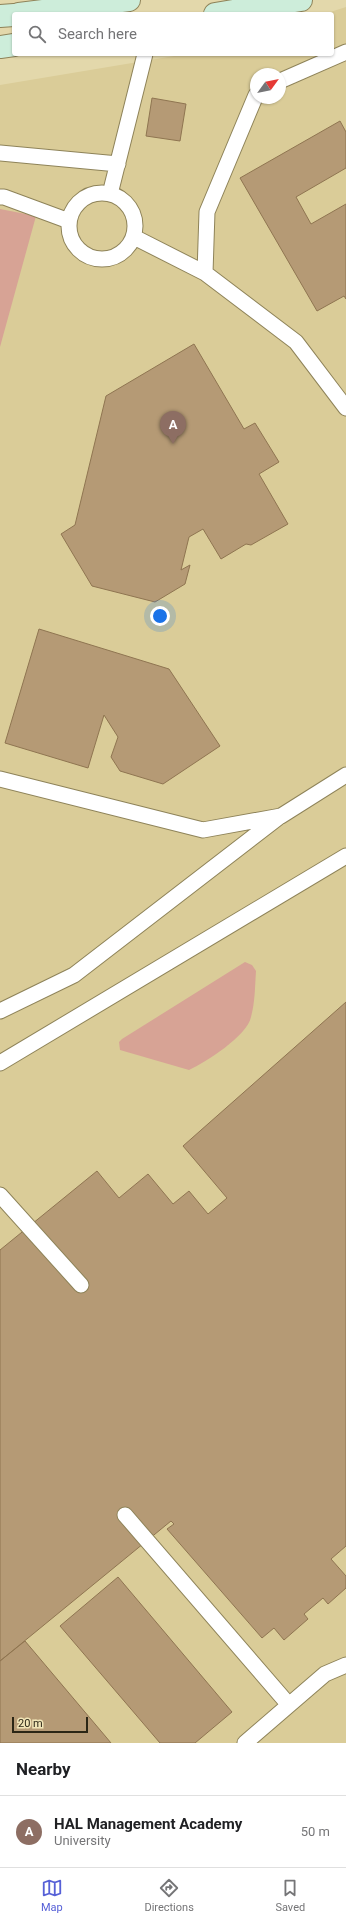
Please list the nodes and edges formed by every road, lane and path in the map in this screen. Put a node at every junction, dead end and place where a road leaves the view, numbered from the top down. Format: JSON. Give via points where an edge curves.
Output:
{"nodes":[{"id":1,"x":129,"y":0,"type":"edge"},
{"id":2,"x":301,"y":0,"type":"edge"},
{"id":3,"x":35,"y":12,"type":"edge"},
{"id":4,"x":228,"y":12,"type":"edge"},
{"id":5,"x":12,"y":15,"type":"edge"},
{"id":6,"x":0,"y":16,"type":"edge"},
{"id":7,"x":12,"y":45,"type":"edge"},
{"id":8,"x":0,"y":47,"type":"edge"},
{"id":9,"x":346,"y":52,"type":"edge"},
{"id":10,"x":144,"y":56,"type":"edge"},
{"id":11,"x":286,"y":78,"type":"edge"},
{"id":12,"x":252,"y":104,"type":"edge"},
{"id":13,"x":0,"y":153,"type":"edge"},
{"id":14,"x":118,"y":164,"type":"junction"},
{"id":15,"x":110,"y":194,"type":"junction"},
{"id":16,"x":0,"y":197,"type":"edge"},
{"id":17,"x":69,"y":221,"type":"junction"},
{"id":18,"x":134,"y":237,"type":"junction"},
{"id":19,"x":204,"y":273,"type":"junction"},
{"id":20,"x":346,"y":408,"type":"edge"},
{"id":21,"x":346,"y":775,"type":"edge"},
{"id":22,"x":0,"y":778,"type":"edge"},
{"id":23,"x":281,"y":816,"type":"junction"},
{"id":24,"x":346,"y":856,"type":"edge"},
{"id":25,"x":0,"y":1011,"type":"edge"},
{"id":26,"x":0,"y":1063,"type":"edge"},
{"id":27,"x":0,"y":1195,"type":"edge"},
{"id":28,"x":80,"y":1285,"type":"dead end"},
{"id":29,"x":125,"y":1515,"type":"dead end"},
{"id":30,"x":346,"y":1665,"type":"edge"},
{"id":31,"x":289,"y":1705,"type":"junction"},
{"id":32,"x":245,"y":1743,"type":"edge"}],
"edges":[{"from":1,"to":3,"type":"street"},
{"from":2,"to":4,"type":"street"},
{"from":5,"to":6,"type":"street"},
{"from":7,"to":8,"type":"street"},
{"from":9,"to":11,"type":"lane"},
{"from":10,"to":14,"type":"lane"},
{"from":12,"to":19,"type":"lane","via":[[207,212]]},
{"from":13,"to":14,"type":"lane"},
{"from":14,"to":15,"type":"lane"},
{"from":15,"to":17,"type":"lane","via":[[88,196],[72,210]]},
{"from":15,"to":18,"type":"lane","via":[[128,205],[133,215]]},
{"from":16,"to":17,"type":"lane"},
{"from":17,"to":18,"type":"lane","via":[[72,242],[79,251],[89,257],[110,259],[120,254]]},
{"from":18,"to":19,"type":"lane"},
{"from":19,"to":20,"type":"lane","via":[[296,342]]},
{"from":21,"to":23,"type":"lane"},
{"from":22,"to":23,"type":"lane","via":[[203,830]]},
{"from":23,"to":25,"type":"lane","via":[[74,975]]},
{"from":24,"to":26,"type":"lane"},
{"from":27,"to":28,"type":"lane"},
{"from":29,"to":31,"type":"lane"},
{"from":30,"to":31,"type":"lane","via":[[325,1674]]},
{"from":31,"to":32,"type":"lane"}]}
